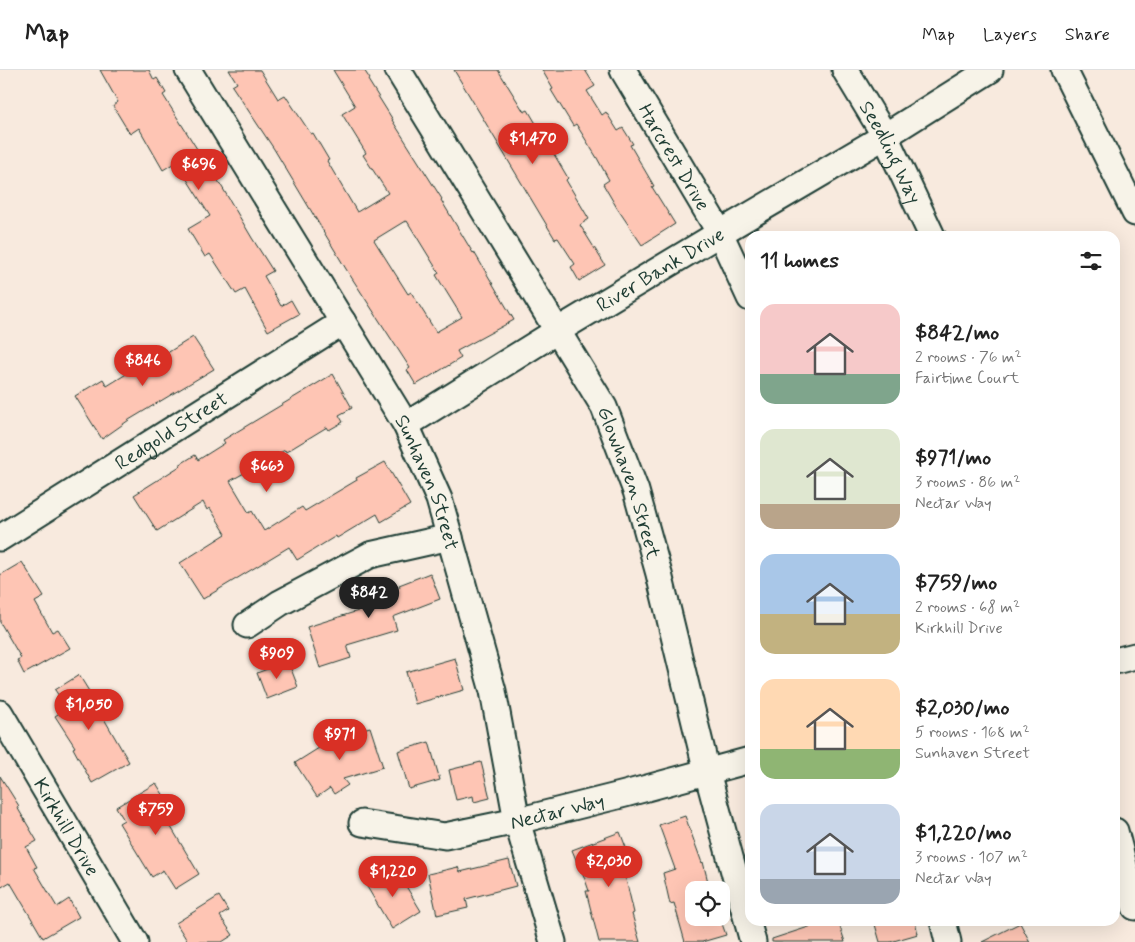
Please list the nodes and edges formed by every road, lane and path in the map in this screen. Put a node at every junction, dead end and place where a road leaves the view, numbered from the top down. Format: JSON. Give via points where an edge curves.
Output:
{"nodes":[{"id":1,"x":188,"y":70,"type":"edge"},
{"id":2,"x":398,"y":70,"type":"edge"},
{"id":3,"x":623,"y":70,"type":"edge"},
{"id":4,"x":845,"y":70,"type":"edge"},
{"id":5,"x":990,"y":70,"type":"edge"},
{"id":6,"x":1064,"y":70,"type":"edge"},
{"id":7,"x":885,"y":136,"type":"junction"},
{"id":8,"x":1135,"y":213,"type":"edge"},
{"id":9,"x":930,"y":231,"type":"edge"},
{"id":10,"x":720,"y":233,"type":"junction"},
{"id":11,"x":745,"y":287,"type":"edge"},
{"id":12,"x":343,"y":322,"type":"junction"},
{"id":13,"x":557,"y":331,"type":"junction"},
{"id":14,"x":406,"y":425,"type":"junction"},
{"id":15,"x":450,"y":537,"type":"junction"},
{"id":16,"x":0,"y":538,"type":"edge"},
{"id":17,"x":247,"y":625,"type":"dead end"},
{"id":18,"x":1135,"y":656,"type":"edge"},
{"id":19,"x":1120,"y":660,"type":"edge"},
{"id":20,"x":0,"y":713,"type":"edge"},
{"id":21,"x":745,"y":761,"type":"edge"},
{"id":22,"x":707,"y":772,"type":"junction"},
{"id":23,"x":518,"y":821,"type":"junction"},
{"id":24,"x":362,"y":823,"type":"dead end"},
{"id":25,"x":1120,"y":849,"type":"edge"},
{"id":26,"x":1135,"y":907,"type":"edge"},
{"id":27,"x":745,"y":909,"type":"edge"},
{"id":28,"x":750,"y":926,"type":"edge"},
{"id":29,"x":944,"y":926,"type":"edge"},
{"id":30,"x":135,"y":942,"type":"edge"},
{"id":31,"x":553,"y":942,"type":"edge"},
{"id":32,"x":754,"y":942,"type":"edge"},
{"id":33,"x":948,"y":942,"type":"edge"}],
"edges":[{"from":1,"to":12,"type":"street","name":"Sunhaven Street"},
{"from":2,"to":13,"type":"street","name":"Glowhaven Street"},
{"from":3,"to":10,"type":"street","name":"Harcrest Drive"},
{"from":4,"to":7,"type":"street","name":"Seedling Way"},
{"from":5,"to":7,"type":"street","name":"River Bank Drive"},
{"from":6,"to":8,"type":"street"},
{"from":7,"to":9,"type":"street","name":"Seedling Way"},
{"from":7,"to":10,"type":"street","name":"River Bank Drive"},
{"from":10,"to":11,"type":"street","name":"Harcrest Drive"},
{"from":10,"to":13,"type":"street","name":"River Bank Drive"},
{"from":12,"to":14,"type":"street","name":"Sunhaven Street"},
{"from":12,"to":16,"type":"street","name":"Redgold Street"},
{"from":13,"to":14,"type":"street","name":"River Bank Drive"},
{"from":13,"to":22,"type":"street","name":"Glowhaven Street","via":[[604,408],[636,491]]},
{"from":14,"to":15,"type":"street","name":"Sunhaven Street","via":[[440,500]]},
{"from":15,"to":17,"type":"street","via":[[370,555],[280,602]]},
{"from":15,"to":23,"type":"street","name":"Sunhaven Street","via":[[494,691]]},
{"from":18,"to":19,"type":"street"},
{"from":20,"to":30,"type":"street","name":"Kirkhill Drive"},
{"from":21,"to":22,"type":"street","name":"Nectar Way"},
{"from":22,"to":23,"type":"street","name":"Nectar Way"},
{"from":22,"to":27,"type":"street","name":"Glowhaven Street"},
{"from":23,"to":24,"type":"street","name":"Nectar Way","via":[[445,836]]},
{"from":23,"to":31,"type":"street","name":"Sunhaven Street"},
{"from":25,"to":26,"type":"street"},
{"from":28,"to":32,"type":"street","name":"Glowhaven Street"},
{"from":29,"to":33,"type":"street"}]}
